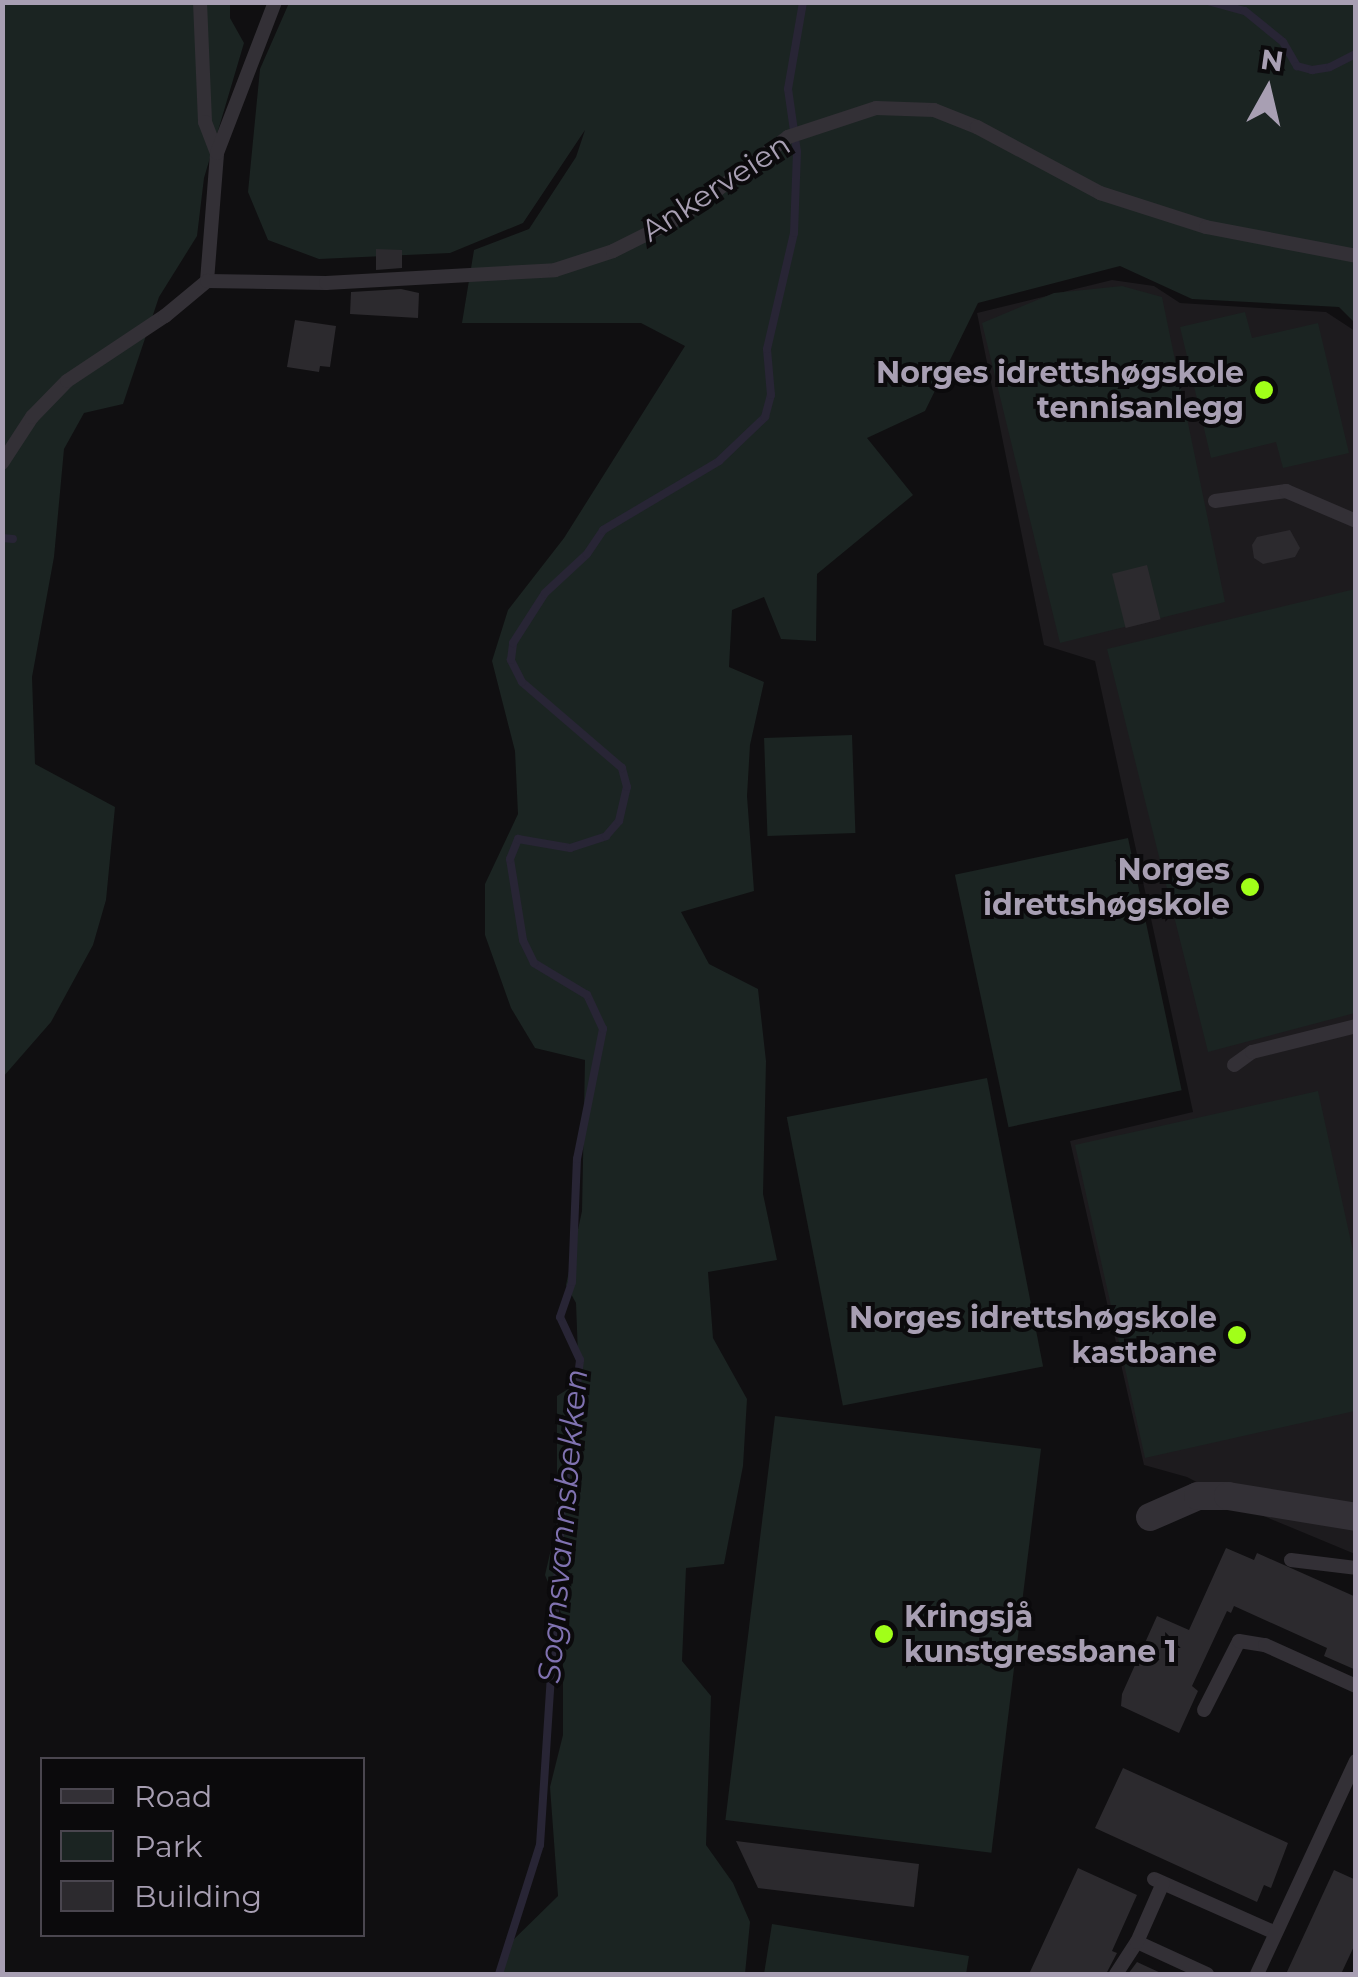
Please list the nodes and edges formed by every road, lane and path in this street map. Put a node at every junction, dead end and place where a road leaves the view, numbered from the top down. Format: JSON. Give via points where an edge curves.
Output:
{"nodes":[{"id":1,"x":200,"y":2,"type":"edge"},
{"id":2,"x":274,"y":2,"type":"edge"},
{"id":3,"x":216,"y":154,"type":"junction"},
{"id":4,"x":1356,"y":256,"type":"edge"},
{"id":5,"x":208,"y":281,"type":"junction"},
{"id":6,"x":2,"y":463,"type":"edge"},
{"id":7,"x":1215,"y":500,"type":"dead end"},
{"id":8,"x":1356,"y":521,"type":"edge"},
{"id":9,"x":1356,"y":1026,"type":"edge"},
{"id":10,"x":1234,"y":1065,"type":"dead end"},
{"id":11,"x":1356,"y":1516,"type":"edge"},
{"id":12,"x":1150,"y":1517,"type":"dead end"},
{"id":13,"x":1291,"y":1560,"type":"dead end"},
{"id":14,"x":1356,"y":1568,"type":"edge"},
{"id":15,"x":1356,"y":1686,"type":"edge"},
{"id":16,"x":1204,"y":1710,"type":"dead end"},
{"id":17,"x":1356,"y":1762,"type":"edge"},
{"id":18,"x":1276,"y":1933,"type":"junction"},
{"id":19,"x":1137,"y":1942,"type":"junction"},
{"id":20,"x":1116,"y":1974,"type":"edge"},
{"id":21,"x":1207,"y":1974,"type":"edge"},
{"id":22,"x":1257,"y":1974,"type":"edge"}],
"edges":[{"from":1,"to":3,"type":"lane","via":[[202,97]]},
{"from":2,"to":3,"type":"lane"},
{"from":3,"to":5,"type":"lane"},
{"from":4,"to":5,"type":"lane","name":"Ankerveien","via":[[1206,227],[1100,193],[934,110],[876,108],[795,135],[681,217],[614,251],[555,270],[326,283]]},
{"from":5,"to":6,"type":"lane","via":[[67,381],[32,416]]},
{"from":7,"to":8,"type":"lane","via":[[1286,491]]},
{"from":9,"to":10,"type":"lane","via":[[1252,1052]]},
{"from":11,"to":12,"type":"street","via":[[1198,1496]]},
{"from":13,"to":14,"type":"lane"},
{"from":15,"to":16,"type":"lane","via":[[1265,1645],[1239,1641]]},
{"from":17,"to":18,"type":"lane"},
{"from":18,"to":19,"type":"lane","via":[[1158,1881]]},
{"from":18,"to":22,"type":"lane"},
{"from":19,"to":20,"type":"lane"},
{"from":19,"to":21,"type":"lane"}]}
